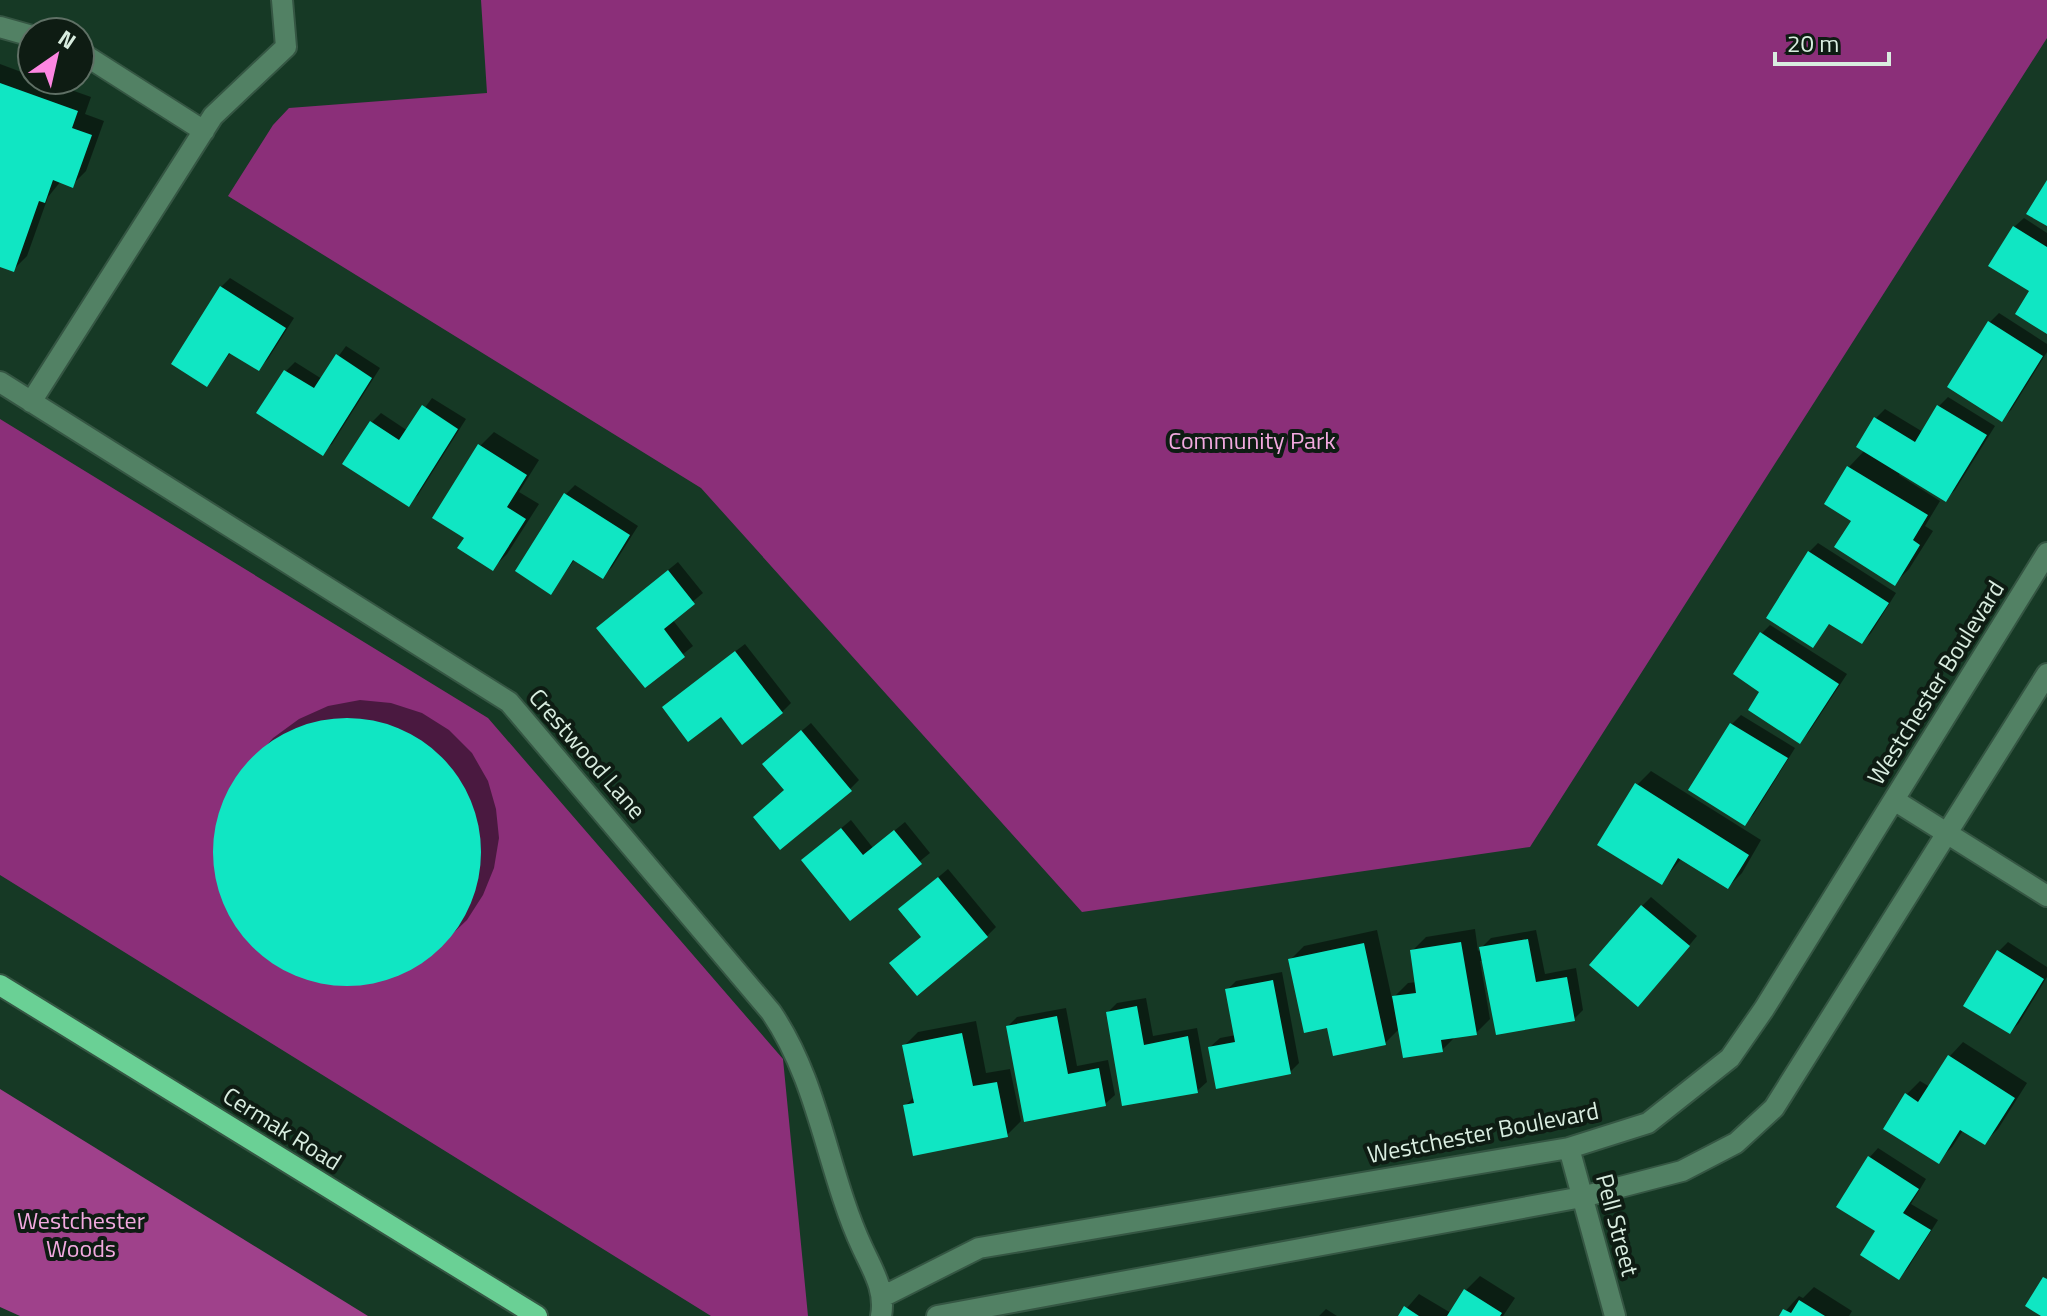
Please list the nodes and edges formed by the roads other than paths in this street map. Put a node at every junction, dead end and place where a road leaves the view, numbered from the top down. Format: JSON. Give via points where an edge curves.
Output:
{"nodes":[{"id":1,"x":282,"y":0,"type":"edge"},
{"id":2,"x":96,"y":62,"type":"edge"},
{"id":3,"x":204,"y":131,"type":"junction"},
{"id":4,"x":0,"y":382,"type":"edge"},
{"id":5,"x":31,"y":402,"type":"junction"},
{"id":6,"x":2047,"y":553,"type":"edge"},
{"id":7,"x":2047,"y":674,"type":"edge"},
{"id":8,"x":1894,"y":800,"type":"junction"},
{"id":9,"x":1948,"y":833,"type":"junction"},
{"id":10,"x":2047,"y":896,"type":"edge"},
{"id":11,"x":0,"y":985,"type":"edge"},
{"id":12,"x":1569,"y":1148,"type":"junction"},
{"id":13,"x":1582,"y":1197,"type":"junction"},
{"id":14,"x":882,"y":1306,"type":"edge"},
{"id":15,"x":537,"y":1316,"type":"edge"},
{"id":16,"x":937,"y":1316,"type":"edge"},
{"id":17,"x":1615,"y":1316,"type":"edge"}],
"edges":[{"from":1,"to":3,"type":"street","via":[[286,47],[213,116]]},
{"from":2,"to":3,"type":"street"},
{"from":3,"to":5,"type":"street"},
{"from":4,"to":5,"type":"street","name":"Crestwood Lane"},
{"from":5,"to":14,"type":"street","name":"Crestwood Lane","via":[[513,705],[781,1026],[802,1069]]},
{"from":6,"to":8,"type":"street","name":"Westchester Boulevard"},
{"from":7,"to":9,"type":"street"},
{"from":8,"to":9,"type":"street"},
{"from":8,"to":12,"type":"street","name":"Westchester Boulevard","via":[[1730,1058],[1648,1123]]},
{"from":9,"to":10,"type":"street"},
{"from":9,"to":13,"type":"street","via":[[1774,1108],[1736,1143],[1682,1171]]},
{"from":11,"to":15,"type":"main road","name":"Cermak Road"},
{"from":12,"to":13,"type":"street","name":"Pell Street"},
{"from":12,"to":14,"type":"street","name":"Westchester Boulevard","via":[[979,1248]]},
{"from":13,"to":16,"type":"street"},
{"from":13,"to":17,"type":"street","name":"Pell Street"}]}
